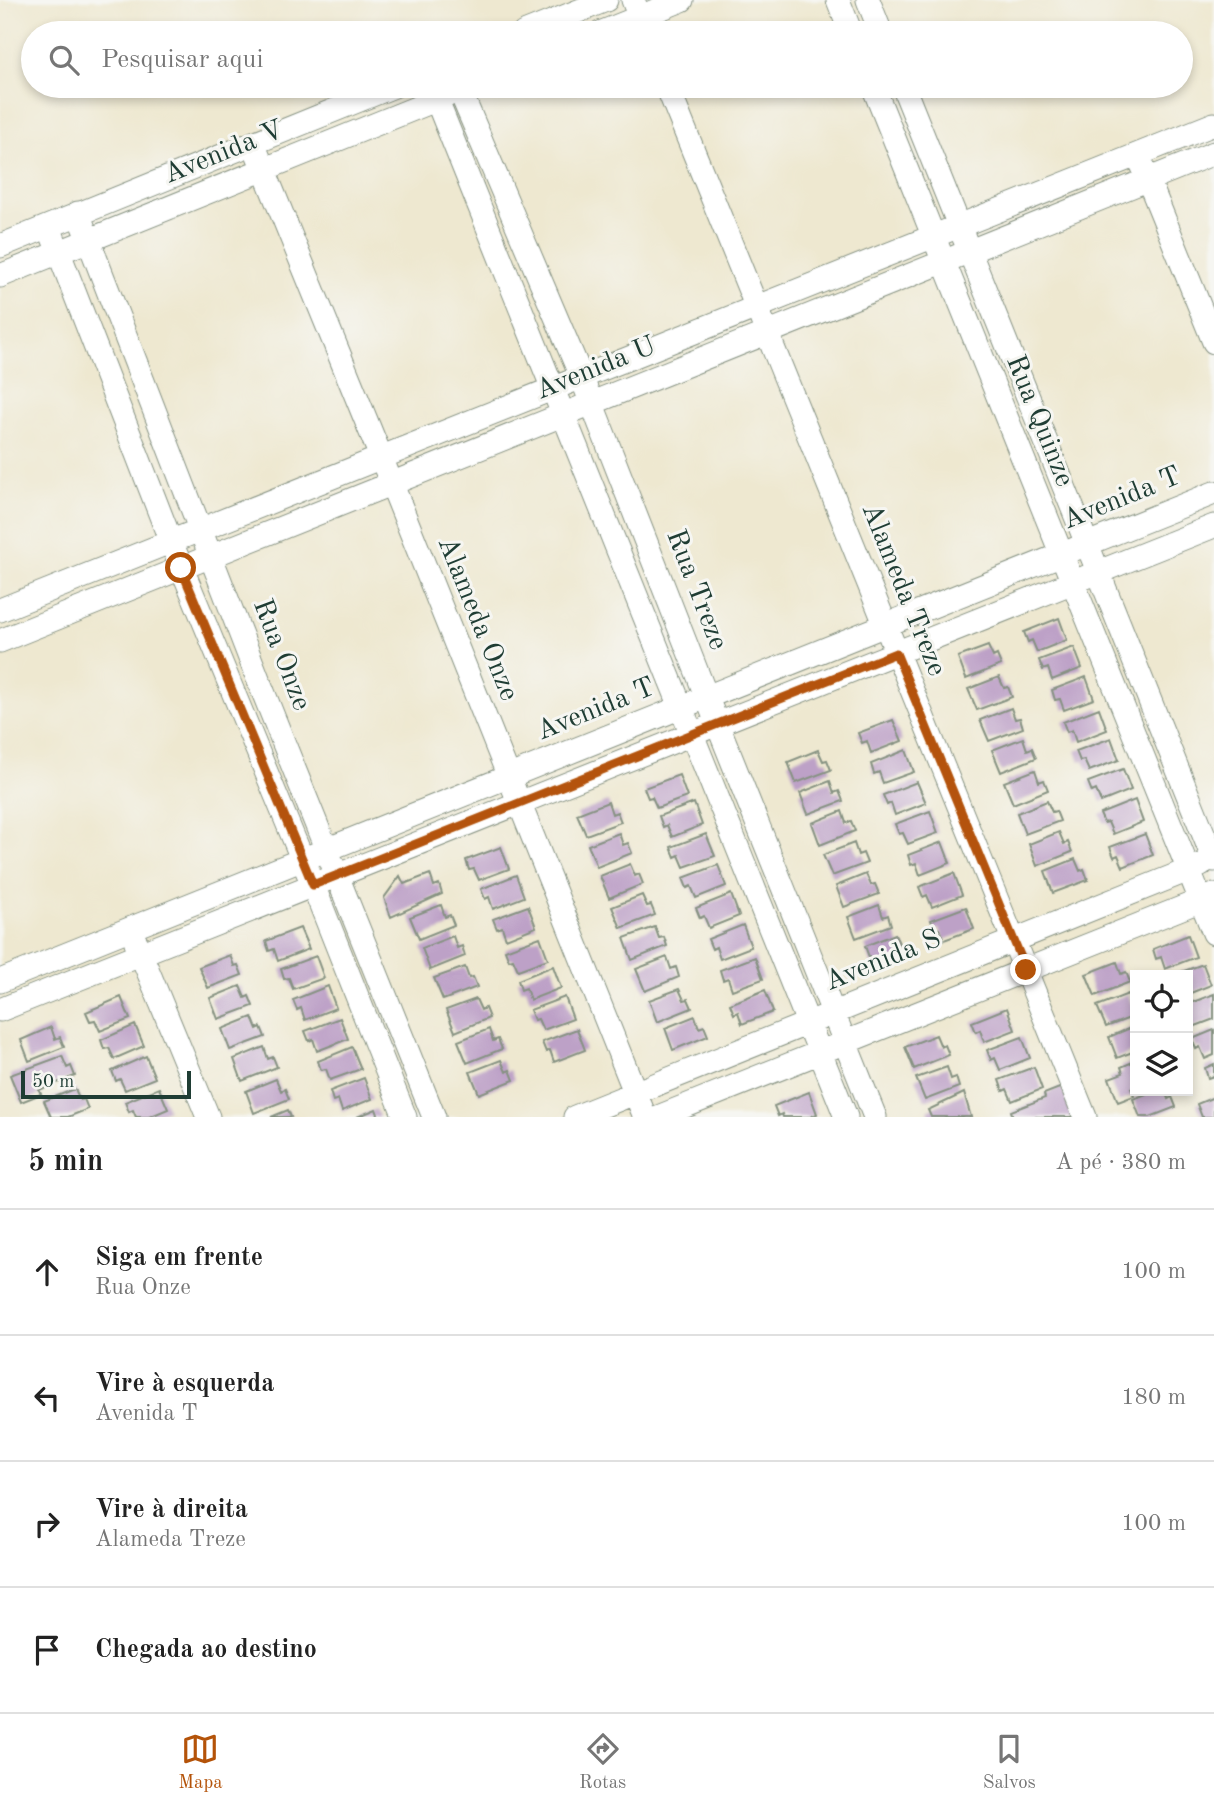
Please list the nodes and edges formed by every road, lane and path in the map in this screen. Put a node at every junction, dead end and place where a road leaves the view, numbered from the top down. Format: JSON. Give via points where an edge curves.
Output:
{"nodes":[{"id":1,"x":606,"y":0,"type":"edge"},
{"id":2,"x":682,"y":0,"type":"edge"},
{"id":3,"x":838,"y":0,"type":"edge"},
{"id":4,"x":868,"y":0,"type":"edge"},
{"id":5,"x":639,"y":17,"type":"edge"},
{"id":6,"x":554,"y":21,"type":"edge"},
{"id":7,"x":847,"y":21,"type":"edge"},
{"id":8,"x":876,"y":21,"type":"edge"},
{"id":9,"x":364,"y":98,"type":"edge"},
{"id":10,"x":423,"y":98,"type":"edge"},
{"id":11,"x":436,"y":98,"type":"edge"},
{"id":12,"x":467,"y":98,"type":"edge"},
{"id":13,"x":672,"y":98,"type":"edge"},
{"id":14,"x":878,"y":98,"type":"edge"},
{"id":15,"x":908,"y":98,"type":"edge"},
{"id":16,"x":1214,"y":124,"type":"edge"},
{"id":17,"x":253,"y":143,"type":"junction"},
{"id":18,"x":1214,"y":153,"type":"edge"},
{"id":19,"x":1138,"y":154,"type":"junction"},
{"id":20,"x":263,"y":169,"type":"junction"},
{"id":21,"x":1149,"y":180,"type":"junction"},
{"id":22,"x":78,"y":213,"type":"junction"},
{"id":23,"x":959,"y":225,"type":"junction"},
{"id":24,"x":49,"y":227,"type":"junction"},
{"id":25,"x":933,"y":236,"type":"junction"},
{"id":26,"x":87,"y":242,"type":"junction"},
{"id":27,"x":0,"y":246,"type":"edge"},
{"id":28,"x":970,"y":251,"type":"junction"},
{"id":29,"x":58,"y":252,"type":"junction"},
{"id":30,"x":943,"y":262,"type":"junction"},
{"id":31,"x":0,"y":276,"type":"edge"},
{"id":32,"x":757,"y":306,"type":"junction"},
{"id":33,"x":767,"y":333,"type":"junction"},
{"id":34,"x":1214,"y":342,"type":"edge"},
{"id":35,"x":581,"y":376,"type":"junction"},
{"id":36,"x":554,"y":387,"type":"junction"},
{"id":37,"x":592,"y":403,"type":"junction"},
{"id":38,"x":563,"y":414,"type":"junction"},
{"id":39,"x":381,"y":457,"type":"junction"},
{"id":40,"x":391,"y":483,"type":"junction"},
{"id":41,"x":1214,"y":494,"type":"edge"},
{"id":42,"x":1214,"y":526,"type":"edge"},
{"id":43,"x":200,"y":530,"type":"junction"},
{"id":44,"x":171,"y":542,"type":"junction"},
{"id":45,"x":1087,"y":545,"type":"junction"},
{"id":46,"x":210,"y":555,"type":"junction"},
{"id":47,"x":1062,"y":555,"type":"junction"},
{"id":48,"x":181,"y":568,"type":"junction"},
{"id":49,"x":1098,"y":573,"type":"junction"},
{"id":50,"x":1073,"y":583,"type":"junction"},
{"id":51,"x":0,"y":612,"type":"edge"},
{"id":52,"x":885,"y":626,"type":"junction"},
{"id":53,"x":5,"y":639,"type":"edge"},
{"id":54,"x":896,"y":653,"type":"junction"},
{"id":55,"x":707,"y":698,"type":"junction"},
{"id":56,"x":680,"y":709,"type":"junction"},
{"id":57,"x":718,"y":724,"type":"junction"},
{"id":58,"x":691,"y":735,"type":"junction"},
{"id":59,"x":508,"y":778,"type":"junction"},
{"id":60,"x":518,"y":804,"type":"junction"},
{"id":61,"x":326,"y":849,"type":"junction"},
{"id":62,"x":302,"y":860,"type":"junction"},
{"id":63,"x":1214,"y":860,"type":"edge"},
{"id":64,"x":1189,"y":870,"type":"junction"},
{"id":65,"x":337,"y":876,"type":"junction"},
{"id":66,"x":313,"y":885,"type":"junction"},
{"id":67,"x":1207,"y":897,"type":"edge"},
{"id":68,"x":130,"y":929,"type":"junction"},
{"id":69,"x":1214,"y":933,"type":"edge"},
{"id":70,"x":1014,"y":941,"type":"junction"},
{"id":71,"x":141,"y":954,"type":"junction"},
{"id":72,"x":1026,"y":970,"type":"junction"},
{"id":73,"x":0,"y":981,"type":"edge"},
{"id":74,"x":0,"y":1010,"type":"edge"},
{"id":75,"x":833,"y":1014,"type":"junction"},
{"id":76,"x":809,"y":1024,"type":"junction"},
{"id":77,"x":844,"y":1043,"type":"junction"},
{"id":78,"x":820,"y":1053,"type":"junction"},
{"id":79,"x":636,"y":1092,"type":"junction"},
{"id":80,"x":208,"y":1117,"type":"edge"},
{"id":81,"x":405,"y":1117,"type":"edge"},
{"id":82,"x":434,"y":1117,"type":"edge"},
{"id":83,"x":575,"y":1117,"type":"edge"},
{"id":84,"x":645,"y":1117,"type":"edge"},
{"id":85,"x":658,"y":1117,"type":"edge"},
{"id":86,"x":846,"y":1117,"type":"edge"},
{"id":87,"x":875,"y":1117,"type":"edge"},
{"id":88,"x":1085,"y":1117,"type":"edge"}],
"edges":[{"from":1,"to":6,"type":"street"},
{"from":2,"to":5,"type":"street"},
{"from":3,"to":7,"type":"street"},
{"from":4,"to":8,"type":"street"},
{"from":9,"to":17,"type":"street","name":"Avenida V"},
{"from":10,"to":20,"type":"street","name":"Avenida V"},
{"from":11,"to":36,"type":"street","name":"Rua Treze"},
{"from":12,"to":35,"type":"street","name":"Rua Treze"},
{"from":13,"to":32,"type":"street","name":"Alameda Treze"},
{"from":14,"to":25,"type":"street","name":"Rua Quinze"},
{"from":15,"to":23,"type":"street","name":"Rua Quinze"},
{"from":16,"to":19,"type":"street","name":"Avenida U"},
{"from":17,"to":20,"type":"street","name":"Alameda Onze"},
{"from":17,"to":22,"type":"street","name":"Avenida V"},
{"from":18,"to":21,"type":"street","name":"Avenida U"},
{"from":19,"to":21,"type":"street"},
{"from":19,"to":23,"type":"street","name":"Avenida U"},
{"from":20,"to":26,"type":"street","name":"Avenida V"},
{"from":20,"to":39,"type":"street","name":"Alameda Onze"},
{"from":21,"to":28,"type":"street","name":"Avenida U"},
{"from":21,"to":34,"type":"street"},
{"from":22,"to":24,"type":"street","name":"Avenida V"},
{"from":22,"to":26,"type":"street","name":"Rua Onze"},
{"from":23,"to":25,"type":"street","name":"Avenida U"},
{"from":23,"to":28,"type":"street","name":"Rua Quinze"},
{"from":24,"to":27,"type":"street","name":"Avenida V"},
{"from":24,"to":29,"type":"street","name":"Rua Onze"},
{"from":25,"to":30,"type":"street","name":"Rua Quinze"},
{"from":25,"to":32,"type":"street","name":"Avenida U"},
{"from":26,"to":29,"type":"street","name":"Avenida V"},
{"from":26,"to":43,"type":"street","name":"Rua Onze"},
{"from":28,"to":30,"type":"street","name":"Avenida U"},
{"from":28,"to":45,"type":"street","name":"Rua Quinze"},
{"from":29,"to":31,"type":"street","name":"Avenida V"},
{"from":29,"to":44,"type":"street","name":"Rua Onze"},
{"from":30,"to":33,"type":"street","name":"Avenida U"},
{"from":30,"to":47,"type":"street","name":"Rua Quinze"},
{"from":32,"to":33,"type":"street","name":"Alameda Treze"},
{"from":32,"to":35,"type":"street","name":"Avenida U"},
{"from":33,"to":37,"type":"street","name":"Avenida U"},
{"from":33,"to":52,"type":"street","name":"Alameda Treze"},
{"from":35,"to":36,"type":"street","name":"Avenida U"},
{"from":35,"to":37,"type":"street","name":"Rua Treze"},
{"from":36,"to":38,"type":"street","name":"Rua Treze"},
{"from":36,"to":39,"type":"street","name":"Avenida U"},
{"from":37,"to":38,"type":"street","name":"Avenida U"},
{"from":37,"to":55,"type":"street","name":"Rua Treze"},
{"from":38,"to":40,"type":"street","name":"Avenida U"},
{"from":38,"to":56,"type":"street","name":"Rua Treze"},
{"from":39,"to":40,"type":"street","name":"Alameda Onze"},
{"from":39,"to":43,"type":"street","name":"Avenida U"},
{"from":40,"to":46,"type":"street","name":"Avenida U"},
{"from":40,"to":59,"type":"street","name":"Alameda Onze"},
{"from":41,"to":45,"type":"street","name":"Avenida T"},
{"from":42,"to":49,"type":"street","name":"Avenida T"},
{"from":43,"to":44,"type":"street","name":"Avenida U"},
{"from":43,"to":46,"type":"street","name":"Rua Onze"},
{"from":44,"to":48,"type":"street","name":"Rua Onze"},
{"from":44,"to":51,"type":"street","name":"Avenida U"},
{"from":45,"to":47,"type":"street","name":"Avenida T"},
{"from":45,"to":49,"type":"street","name":"Rua Quinze"},
{"from":46,"to":48,"type":"street","name":"Avenida U"},
{"from":46,"to":61,"type":"street","name":"Rua Onze"},
{"from":47,"to":50,"type":"street","name":"Rua Quinze"},
{"from":47,"to":52,"type":"street","name":"Avenida T"},
{"from":48,"to":53,"type":"street","name":"Avenida U"},
{"from":48,"to":62,"type":"street","name":"Rua Onze"},
{"from":49,"to":50,"type":"street","name":"Avenida T"},
{"from":49,"to":63,"type":"street","name":"Rua Quinze"},
{"from":50,"to":54,"type":"street","name":"Avenida T"},
{"from":50,"to":64,"type":"street","name":"Rua Quinze"},
{"from":51,"to":53,"type":"street"},
{"from":52,"to":54,"type":"street","name":"Alameda Treze"},
{"from":52,"to":55,"type":"street","name":"Avenida T"},
{"from":54,"to":57,"type":"street","name":"Avenida T"},
{"from":54,"to":70,"type":"street","name":"Alameda Treze"},
{"from":55,"to":56,"type":"street","name":"Avenida T"},
{"from":55,"to":57,"type":"street","name":"Rua Treze"},
{"from":56,"to":58,"type":"street","name":"Rua Treze"},
{"from":56,"to":59,"type":"street","name":"Avenida T"},
{"from":57,"to":58,"type":"street","name":"Avenida T"},
{"from":57,"to":75,"type":"street","name":"Rua Treze"},
{"from":58,"to":60,"type":"street","name":"Avenida T"},
{"from":58,"to":76,"type":"street","name":"Rua Treze"},
{"from":59,"to":60,"type":"street","name":"Alameda Onze"},
{"from":59,"to":61,"type":"street","name":"Avenida T"},
{"from":60,"to":65,"type":"street","name":"Avenida T"},
{"from":60,"to":79,"type":"street","name":"Alameda Onze"},
{"from":61,"to":62,"type":"street","name":"Avenida T"},
{"from":61,"to":65,"type":"street","name":"Rua Onze"},
{"from":62,"to":66,"type":"street","name":"Rua Onze"},
{"from":62,"to":68,"type":"street","name":"Avenida T"},
{"from":63,"to":64,"type":"street","name":"Avenida S"},
{"from":64,"to":67,"type":"street","name":"Rua Quinze"},
{"from":64,"to":70,"type":"street","name":"Avenida S"},
{"from":65,"to":66,"type":"street","name":"Avenida T"},
{"from":65,"to":82,"type":"street","name":"Rua Onze"},
{"from":66,"to":71,"type":"street","name":"Avenida T"},
{"from":66,"to":81,"type":"street","name":"Rua Onze"},
{"from":67,"to":69,"type":"street","name":"Rua Quinze"},
{"from":67,"to":72,"type":"street"},
{"from":68,"to":71,"type":"street"},
{"from":68,"to":73,"type":"street","name":"Avenida T"},
{"from":70,"to":72,"type":"street","name":"Alameda Treze"},
{"from":70,"to":75,"type":"street","name":"Avenida S"},
{"from":71,"to":74,"type":"street","name":"Avenida T"},
{"from":71,"to":80,"type":"street"},
{"from":72,"to":77,"type":"street"},
{"from":72,"to":88,"type":"street","name":"Alameda Treze"},
{"from":75,"to":76,"type":"street","name":"Avenida S"},
{"from":75,"to":77,"type":"street","name":"Rua Treze"},
{"from":76,"to":78,"type":"street","name":"Rua Treze"},
{"from":76,"to":79,"type":"street","name":"Avenida S"},
{"from":77,"to":78,"type":"street"},
{"from":77,"to":87,"type":"street","name":"Rua Treze"},
{"from":78,"to":85,"type":"street"},
{"from":78,"to":86,"type":"street","name":"Rua Treze"},
{"from":79,"to":83,"type":"street","name":"Avenida S"},
{"from":79,"to":84,"type":"street","name":"Alameda Onze"}]}
